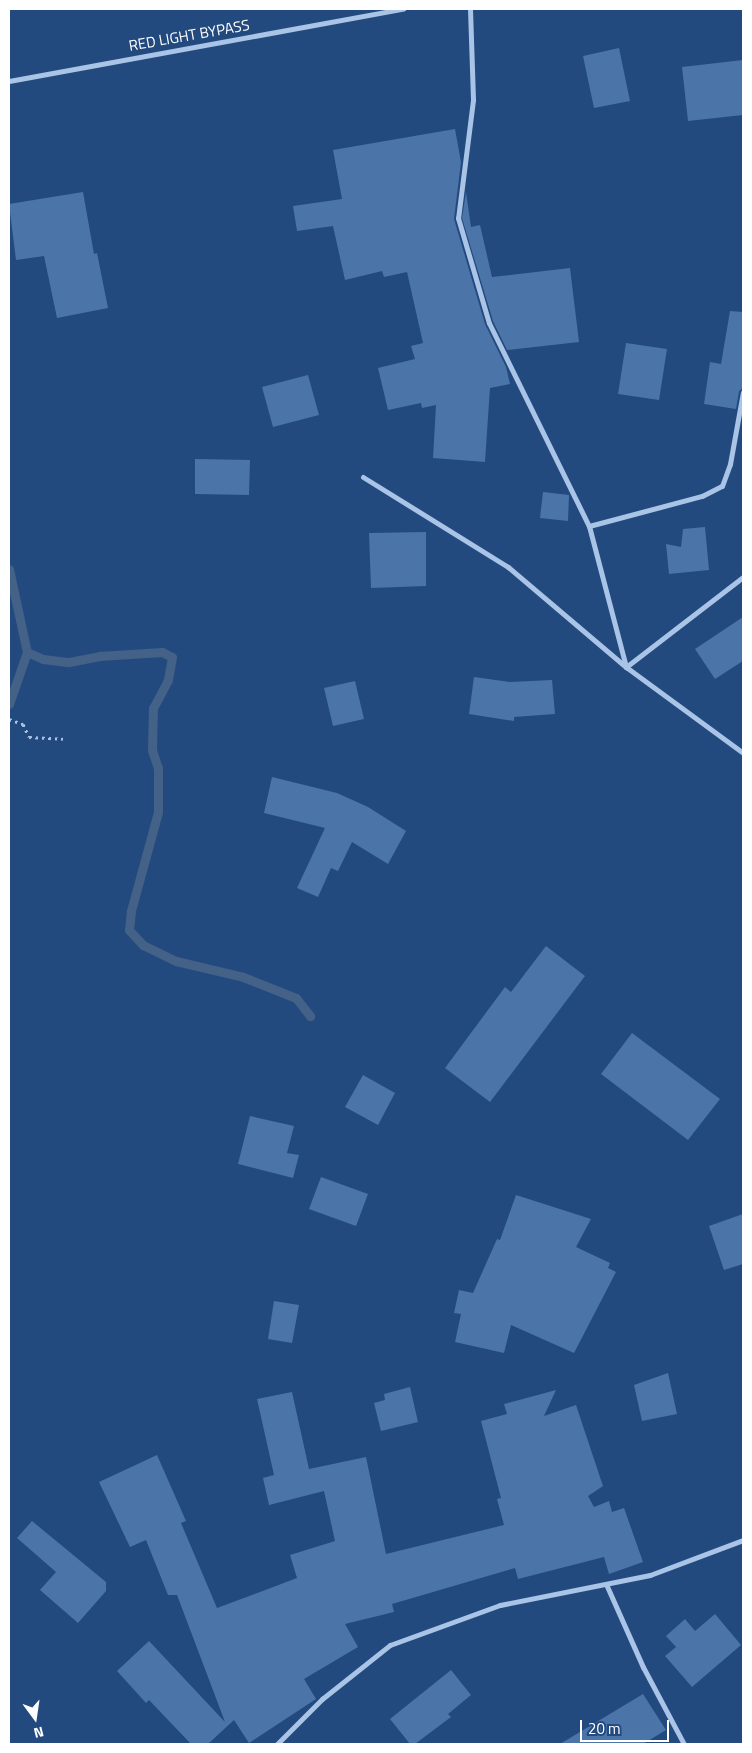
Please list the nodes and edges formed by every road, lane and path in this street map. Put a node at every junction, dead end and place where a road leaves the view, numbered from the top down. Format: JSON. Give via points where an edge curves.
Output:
{"nodes":[{"id":1,"x":403,"y":9,"type":"edge"},
{"id":2,"x":470,"y":9,"type":"edge"},
{"id":3,"x":9,"y":81,"type":"edge"},
{"id":4,"x":743,"y":392,"type":"edge"},
{"id":5,"x":363,"y":477,"type":"dead end"},
{"id":6,"x":589,"y":526,"type":"junction"},
{"id":7,"x":743,"y":577,"type":"edge"},
{"id":8,"x":626,"y":667,"type":"junction"},
{"id":9,"x":9,"y":719,"type":"edge"},
{"id":10,"x":63,"y":739,"type":"dead end"},
{"id":11,"x":743,"y":753,"type":"edge"},
{"id":12,"x":743,"y":1540,"type":"edge"},
{"id":13,"x":606,"y":1584,"type":"junction"},
{"id":14,"x":277,"y":1744,"type":"edge"},
{"id":15,"x":684,"y":1744,"type":"edge"}],
"edges":[{"from":1,"to":3,"type":"street","name":"RED LIGHT BYPASS"},
{"from":2,"to":6,"type":"street","via":[[473,100],[458,218],[489,322]]},
{"from":4,"to":6,"type":"street","via":[[730,464],[722,486],[702,496]]},
{"from":5,"to":8,"type":"street","via":[[508,566]]},
{"from":6,"to":8,"type":"street"},
{"from":7,"to":8,"type":"street"},
{"from":8,"to":11,"type":"street"},
{"from":9,"to":10,"type":"path","via":[[23,724],[29,737]]},
{"from":12,"to":13,"type":"street","via":[[650,1575]]},
{"from":13,"to":14,"type":"street","via":[[500,1605],[390,1645],[322,1699]]},
{"from":13,"to":15,"type":"street","via":[[643,1667]]}]}
